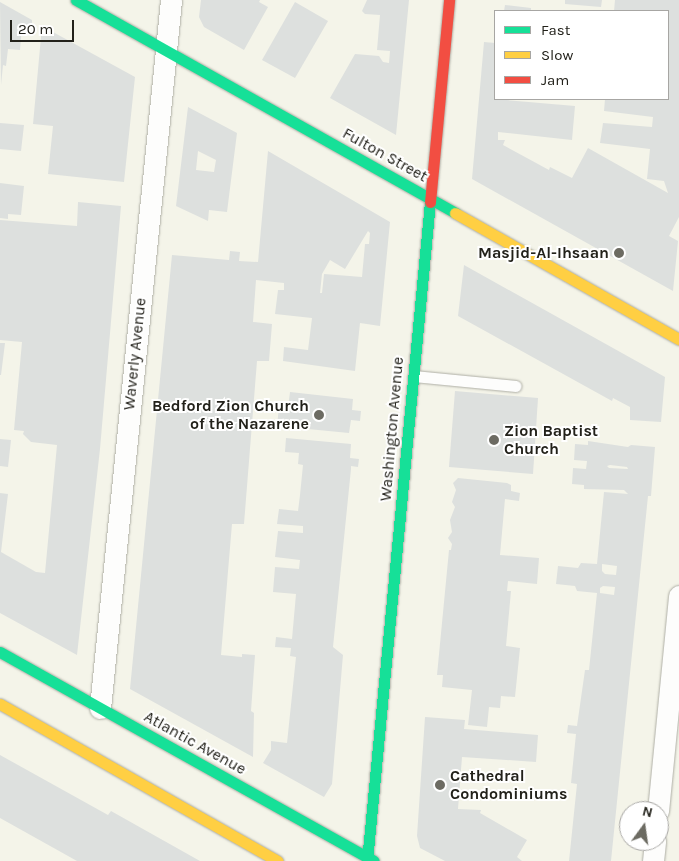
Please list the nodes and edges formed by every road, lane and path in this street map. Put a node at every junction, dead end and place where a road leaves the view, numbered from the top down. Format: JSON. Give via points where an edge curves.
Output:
{"nodes":[{"id":1,"x":76,"y":0,"type":"edge"},
{"id":2,"x":171,"y":0,"type":"edge"},
{"id":3,"x":449,"y":0,"type":"edge"},
{"id":4,"x":166,"y":51,"type":"junction"},
{"id":5,"x":430,"y":199,"type":"junction"},
{"id":6,"x":679,"y":340,"type":"edge"},
{"id":7,"x":414,"y":376,"type":"junction"},
{"id":8,"x":516,"y":386,"type":"dead end"},
{"id":9,"x":679,"y":596,"type":"edge"},
{"id":10,"x":0,"y":652,"type":"edge"},
{"id":11,"x":675,"y":688,"type":"edge"},
{"id":12,"x":0,"y":704,"type":"edge"},
{"id":13,"x":100,"y":708,"type":"junction"},
{"id":14,"x":659,"y":801,"type":"edge"},
{"id":15,"x":370,"y":860,"type":"edge"},
{"id":16,"x":278,"y":861,"type":"edge"}],
"edges":[{"from":1,"to":4,"type":"main road","name":"Fulton Street"},
{"from":2,"to":4,"type":"street","name":"Waverly Avenue"},
{"from":3,"to":5,"type":"main road","name":"Washington Avenue"},
{"from":4,"to":5,"type":"main road","name":"Fulton Street"},
{"from":4,"to":13,"type":"street","name":"Waverly Avenue"},
{"from":5,"to":6,"type":"main road","name":"Fulton Street"},
{"from":5,"to":7,"type":"main road","name":"Washington Avenue"},
{"from":7,"to":8,"type":"lane"},
{"from":7,"to":15,"type":"main road","name":"Washington Avenue"},
{"from":9,"to":11,"type":"street"},
{"from":10,"to":13,"type":"main road","name":"Atlantic Avenue"},
{"from":11,"to":14,"type":"street"},
{"from":12,"to":16,"type":"main road"},
{"from":13,"to":15,"type":"main road","name":"Atlantic Avenue"}]}
